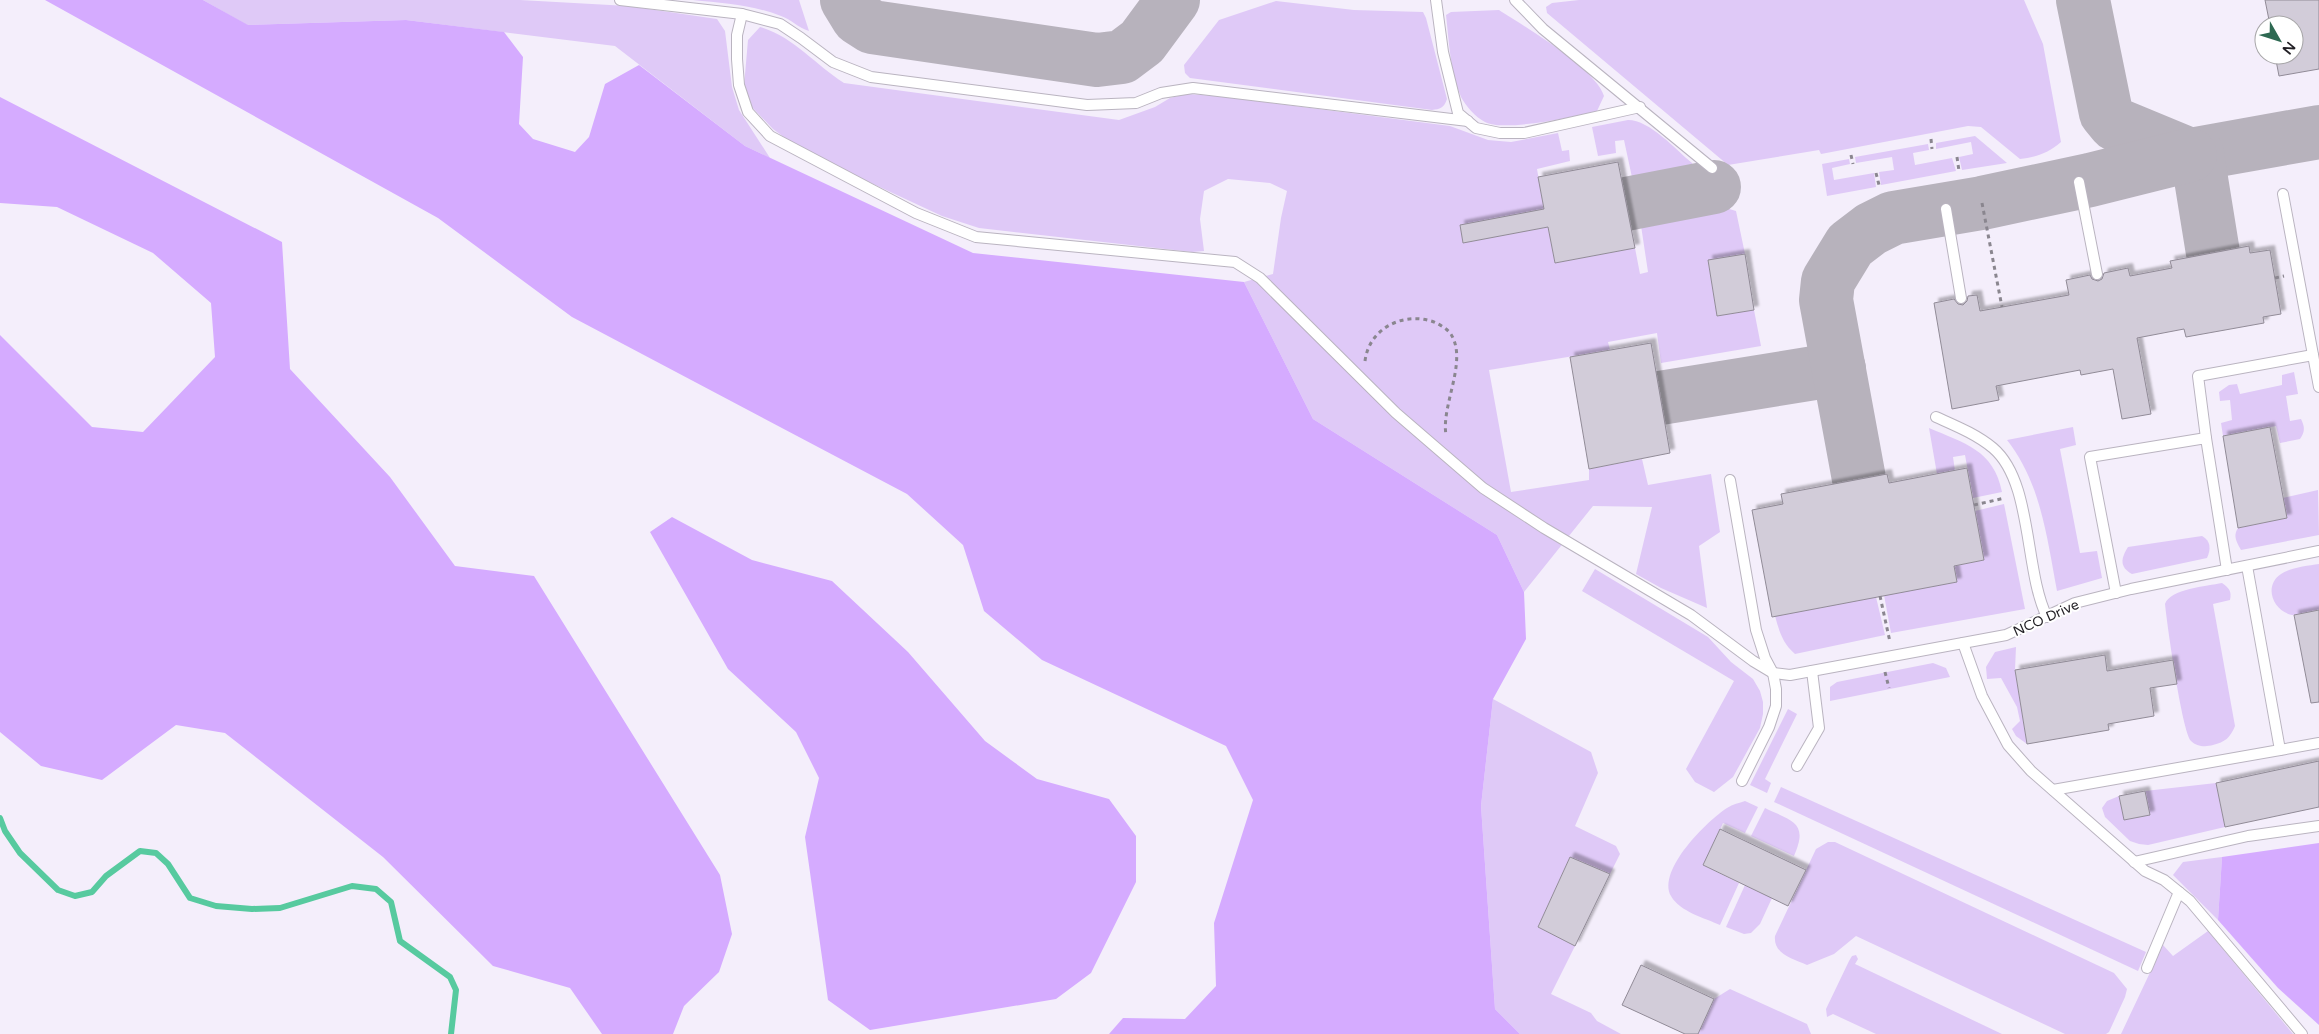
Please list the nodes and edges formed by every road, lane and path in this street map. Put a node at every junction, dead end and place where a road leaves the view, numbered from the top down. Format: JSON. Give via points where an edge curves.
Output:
{"nodes":[{"id":1,"x":620,"y":0,"type":"edge"},
{"id":2,"x":1436,"y":0,"type":"edge"},
{"id":3,"x":1515,"y":0,"type":"edge"},
{"id":4,"x":742,"y":14,"type":"junction"},
{"id":5,"x":1640,"y":107,"type":"junction"},
{"id":6,"x":1468,"y":121,"type":"junction"},
{"id":7,"x":1931,"y":139,"type":"dead end"},
{"id":8,"x":1932,"y":149,"type":"dead end"},
{"id":9,"x":1851,"y":155,"type":"dead end"},
{"id":10,"x":1957,"y":158,"type":"dead end"},
{"id":11,"x":1853,"y":164,"type":"dead end"},
{"id":12,"x":1712,"y":168,"type":"dead end"},
{"id":13,"x":1959,"y":171,"type":"dead end"},
{"id":14,"x":1876,"y":173,"type":"dead end"},
{"id":15,"x":2079,"y":182,"type":"dead end"},
{"id":16,"x":1879,"y":185,"type":"dead end"},
{"id":17,"x":2283,"y":194,"type":"dead end"},
{"id":18,"x":1982,"y":203,"type":"dead end"},
{"id":19,"x":1946,"y":209,"type":"dead end"},
{"id":20,"x":2097,"y":274,"type":"dead end"},
{"id":21,"x":1960,"y":298,"type":"dead end"},
{"id":22,"x":2002,"y":307,"type":"dead end"},
{"id":23,"x":2313,"y":355,"type":"junction"},
{"id":24,"x":1368,"y":386,"type":"junction"},
{"id":25,"x":2319,"y":386,"type":"edge"},
{"id":26,"x":1936,"y":417,"type":"dead end"},
{"id":27,"x":2206,"y":438,"type":"junction"},
{"id":28,"x":1447,"y":440,"type":"dead end"},
{"id":29,"x":1730,"y":480,"type":"dead end"},
{"id":30,"x":2018,"y":496,"type":"junction"},
{"id":31,"x":1974,"y":505,"type":"dead end"},
{"id":32,"x":2319,"y":551,"type":"edge"},
{"id":33,"x":2246,"y":566,"type":"junction"},
{"id":34,"x":2227,"y":570,"type":"junction"},
{"id":35,"x":2116,"y":593,"type":"junction"},
{"id":36,"x":1880,"y":596,"type":"dead end"},
{"id":37,"x":2047,"y":617,"type":"junction"},
{"id":38,"x":1963,"y":643,"type":"junction"},
{"id":39,"x":1894,"y":656,"type":"junction"},
{"id":40,"x":1807,"y":672,"type":"junction"},
{"id":41,"x":1772,"y":673,"type":"junction"},
{"id":42,"x":2319,"y":743,"type":"edge"},
{"id":43,"x":2280,"y":750,"type":"junction"},
{"id":44,"x":1796,"y":766,"type":"dead end"},
{"id":45,"x":1742,"y":781,"type":"dead end"},
{"id":46,"x":2052,"y":790,"type":"junction"},
{"id":47,"x":2319,"y":826,"type":"edge"},
{"id":48,"x":2134,"y":862,"type":"junction"},
{"id":49,"x":2180,"y":892,"type":"junction"},
{"id":50,"x":2147,"y":968,"type":"dead end"},
{"id":51,"x":2302,"y":1034,"type":"edge"}],
"edges":[{"from":1,"to":4,"type":"lane"},
{"from":2,"to":6,"type":"lane","via":[[1443,52],[1458,113]]},
{"from":3,"to":5,"type":"lane","via":[[1543,29]]},
{"from":4,"to":6,"type":"lane","via":[[780,24],[833,62],[871,77],[1087,104],[1136,102],[1193,88]]},
{"from":4,"to":24,"type":"lane","via":[[738,35],[739,85],[748,112],[770,136],[916,213],[976,237],[1235,262],[1260,278]]},
{"from":5,"to":6,"type":"lane","via":[[1524,133],[1500,134],[1476,128]]},
{"from":5,"to":12,"type":"lane"},
{"from":7,"to":8,"type":"path"},
{"from":9,"to":11,"type":"path"},
{"from":10,"to":13,"type":"path"},
{"from":14,"to":16,"type":"path"},
{"from":15,"to":20,"type":"lane"},
{"from":17,"to":23,"type":"lane"},
{"from":18,"to":22,"type":"path"},
{"from":19,"to":21,"type":"lane"},
{"from":23,"to":25,"type":"lane"},
{"from":23,"to":27,"type":"lane","via":[[2198,376]]},
{"from":24,"to":28,"type":"path","via":[[1364,367],[1366,354],[1381,330],[1400,320],[1424,318],[1441,324],[1452,336],[1456,355],[1455,377],[1446,411]]},
{"from":24,"to":41,"type":"lane","via":[[1441,454],[1484,488],[1544,528],[1691,615]]},
{"from":26,"to":30,"type":"lane","via":[[1972,433],[1994,449],[2008,468]]},
{"from":27,"to":34,"type":"lane"},
{"from":27,"to":35,"type":"lane","via":[[2090,457]]},
{"from":29,"to":41,"type":"lane","via":[[1756,630]]},
{"from":30,"to":31,"type":"path"},
{"from":30,"to":37,"type":"lane","via":[[2036,585]]},
{"from":32,"to":33,"type":"lane","name":"NCO Drive"},
{"from":33,"to":34,"type":"lane","name":"NCO Drive"},
{"from":33,"to":43,"type":"lane"},
{"from":34,"to":35,"type":"lane","name":"NCO Drive"},
{"from":35,"to":37,"type":"lane","name":"NCO Drive","via":[[2075,603]]},
{"from":36,"to":39,"type":"path"},
{"from":37,"to":38,"type":"lane","name":"NCO Drive","via":[[2006,635]]},
{"from":38,"to":39,"type":"lane","name":"NCO Drive"},
{"from":38,"to":46,"type":"lane","via":[[1982,696],[2008,745]]},
{"from":39,"to":40,"type":"lane","name":"NCO Drive"},
{"from":40,"to":41,"type":"lane","name":"NCO Drive","via":[[1790,675]]},
{"from":40,"to":44,"type":"lane","via":[[1819,728]]},
{"from":41,"to":45,"type":"lane","via":[[1776,706]]},
{"from":42,"to":43,"type":"lane"},
{"from":43,"to":46,"type":"lane"},
{"from":46,"to":48,"type":"lane"},
{"from":47,"to":48,"type":"lane","via":[[2248,836]]},
{"from":48,"to":49,"type":"lane"},
{"from":49,"to":50,"type":"lane"},
{"from":49,"to":51,"type":"lane"}]}
